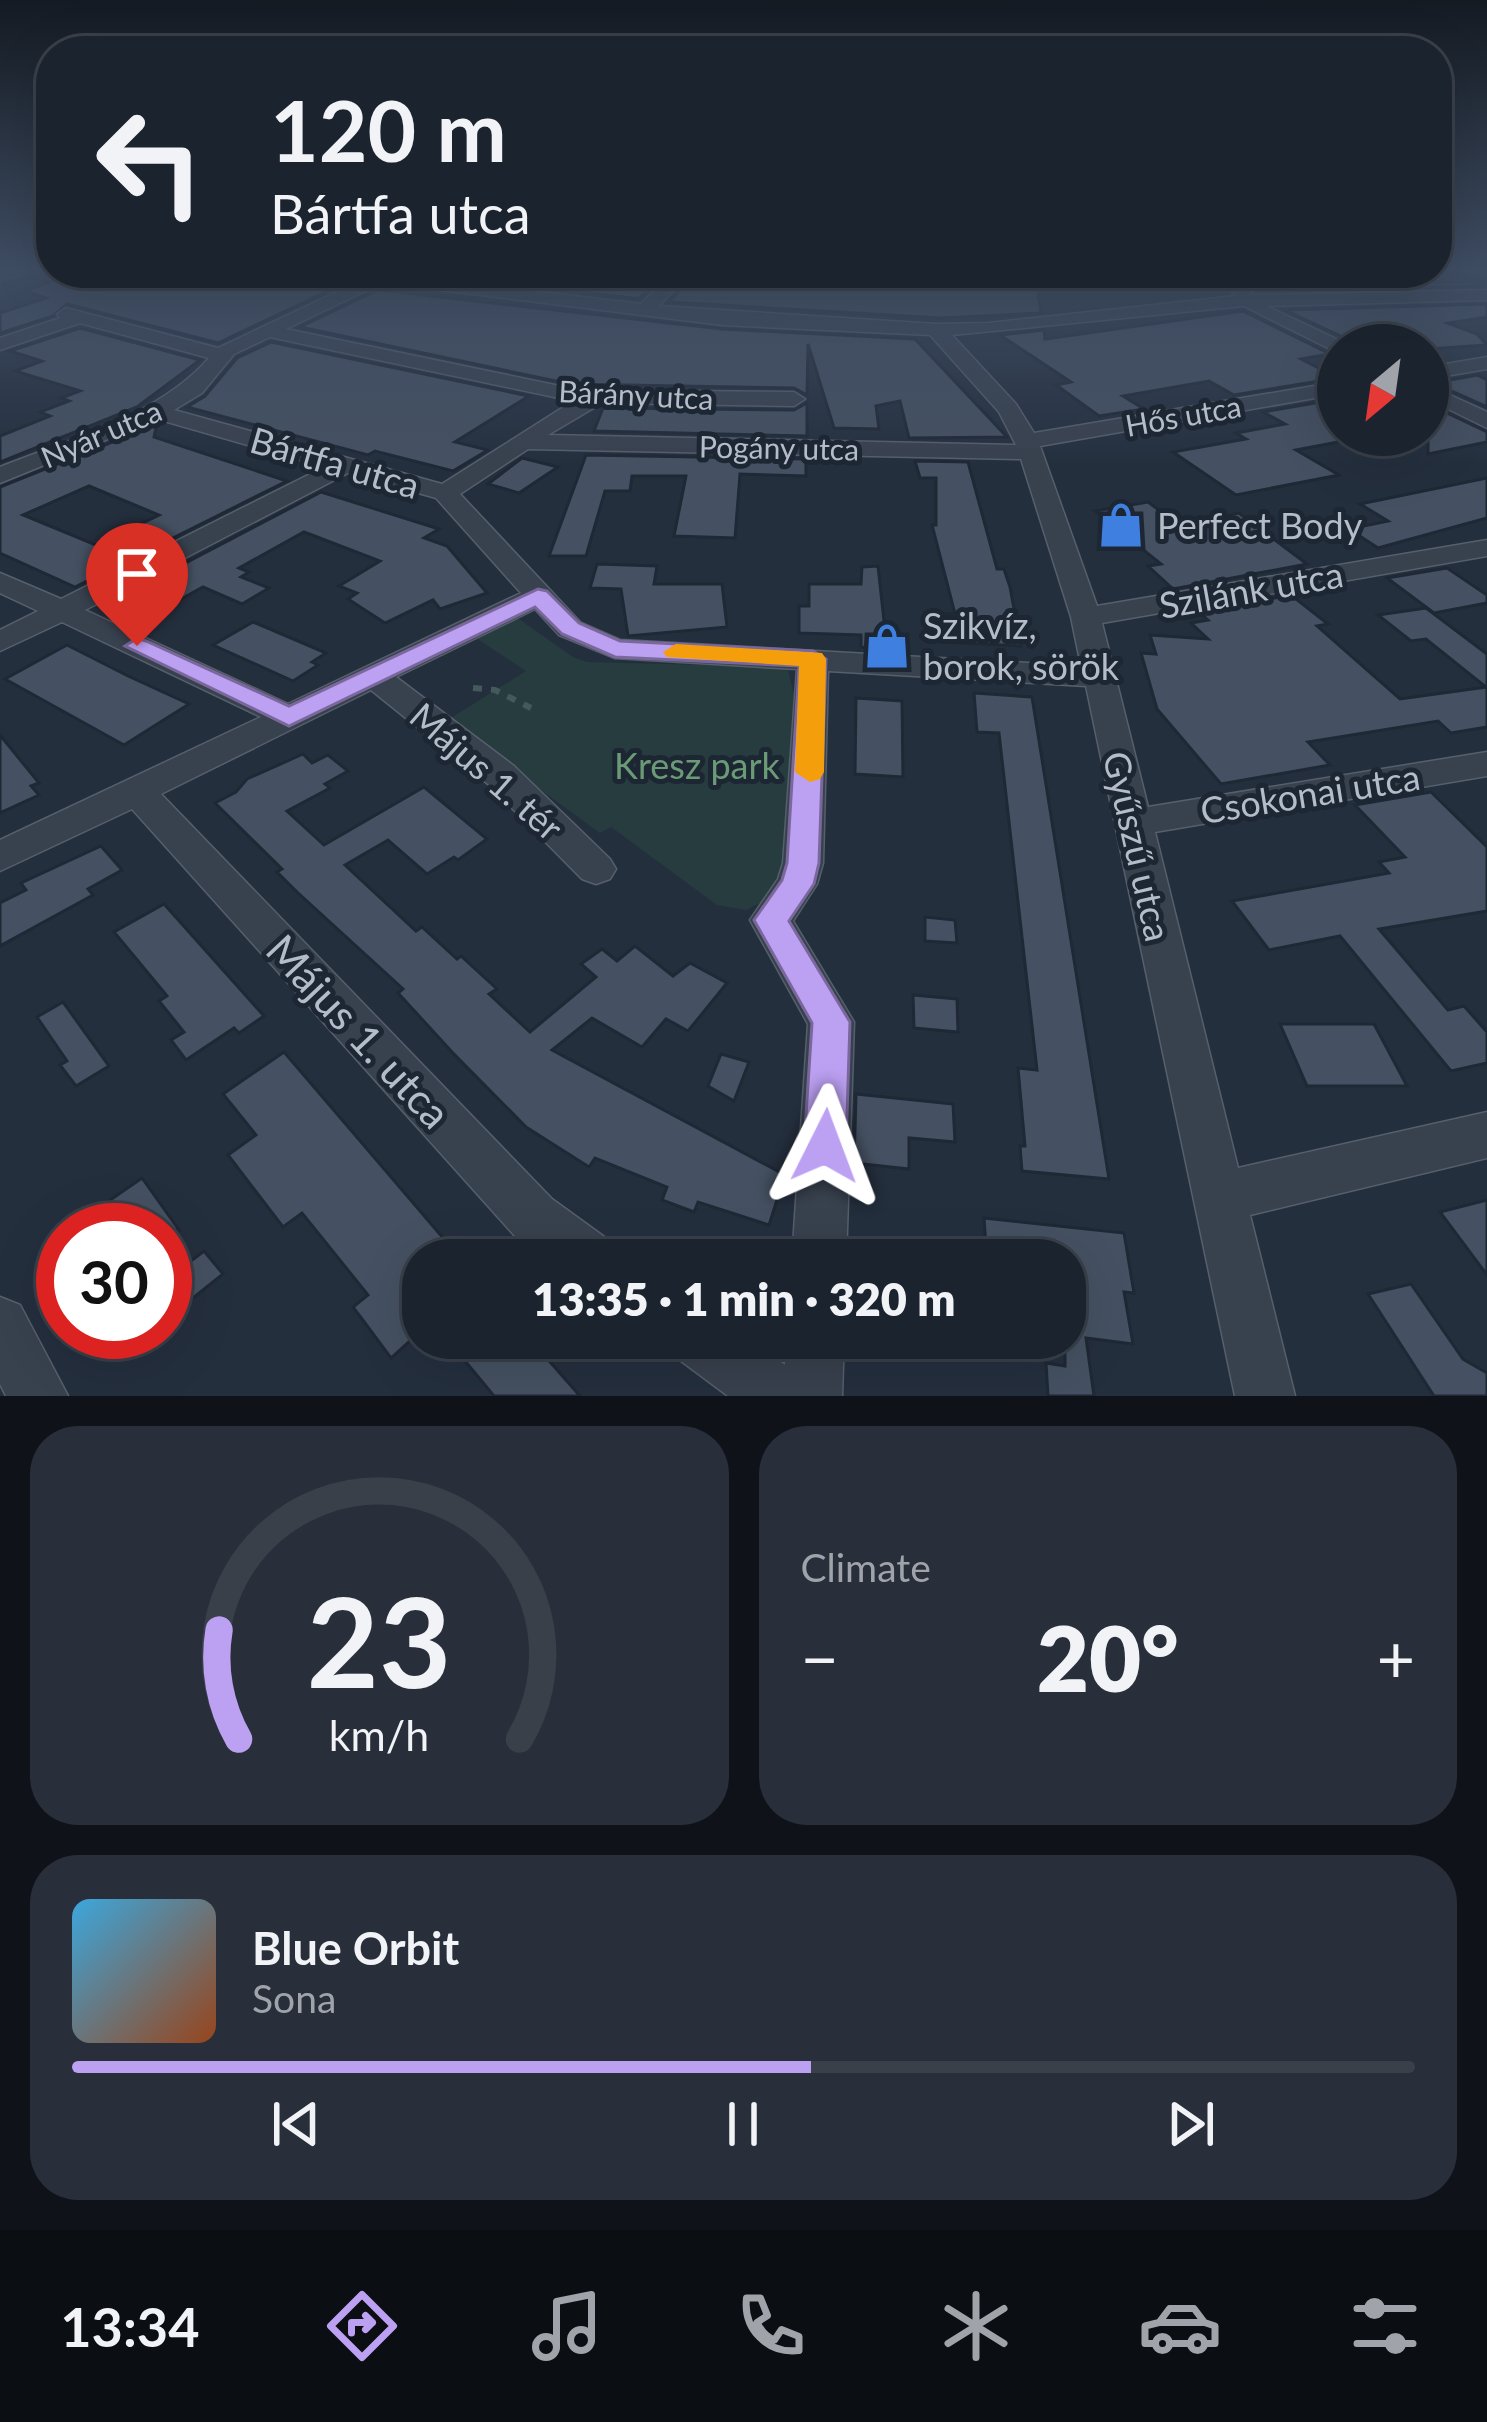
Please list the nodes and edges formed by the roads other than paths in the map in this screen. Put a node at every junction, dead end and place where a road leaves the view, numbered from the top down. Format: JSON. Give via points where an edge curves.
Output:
{"nodes":[{"id":1,"x":142,"y":334,"type":"edge"},
{"id":2,"x":262,"y":334,"type":"edge"},
{"id":3,"x":284,"y":334,"type":"edge"},
{"id":4,"x":940,"y":334,"type":"edge"},
{"id":5,"x":223,"y":355,"type":"junction"},
{"id":6,"x":1487,"y":363,"type":"edge"},
{"id":7,"x":1449,"y":369,"type":"edge"},
{"id":8,"x":1317,"y":392,"type":"edge"},
{"id":9,"x":596,"y":397,"type":"junction"},
{"id":10,"x":794,"y":399,"type":"dead end"},
{"id":11,"x":1449,"y":402,"type":"edge"},
{"id":12,"x":156,"y":412,"type":"junction"},
{"id":13,"x":1487,"y":421,"type":"edge"},
{"id":14,"x":528,"y":442,"type":"junction"},
{"id":15,"x":1029,"y":447,"type":"junction"},
{"id":16,"x":346,"y":465,"type":"junction"},
{"id":17,"x":0,"y":476,"type":"edge"},
{"id":18,"x":445,"y":493,"type":"junction"},
{"id":19,"x":1487,"y":548,"type":"edge"},
{"id":20,"x":0,"y":581,"type":"edge"},
{"id":21,"x":538,"y":596,"type":"junction"},
{"id":22,"x":62,"y":610,"type":"junction"},
{"id":23,"x":1086,"y":617,"type":"junction"},
{"id":24,"x":0,"y":642,"type":"edge"},
{"id":25,"x":813,"y":659,"type":"junction"},
{"id":26,"x":374,"y":676,"type":"junction"},
{"id":27,"x":1100,"y":677,"type":"junction"},
{"id":28,"x":289,"y":717,"type":"junction"},
{"id":29,"x":1487,"y":764,"type":"edge"},
{"id":30,"x":136,"y":791,"type":"junction"},
{"id":31,"x":1132,"y":823,"type":"junction"},
{"id":32,"x":0,"y":857,"type":"edge"},
{"id":33,"x":596,"y":869,"type":"dead end"},
{"id":34,"x":1487,"y":1135,"type":"edge"},
{"id":35,"x":1218,"y":1198,"type":"junction"},
{"id":36,"x":563,"y":1239,"type":"edge"},
{"id":37,"x":820,"y":1239,"type":"edge"},
{"id":38,"x":0,"y":1325,"type":"edge"},
{"id":39,"x":726,"y":1359,"type":"edge"},
{"id":40,"x":814,"y":1359,"type":"edge"},
{"id":41,"x":38,"y":1396,"type":"edge"},
{"id":42,"x":778,"y":1396,"type":"edge"},
{"id":43,"x":812,"y":1396,"type":"edge"},
{"id":44,"x":1265,"y":1396,"type":"edge"}],
"edges":[{"from":1,"to":5,"type":"street"},
{"from":2,"to":5,"type":"street","name":"Nyár utca"},
{"from":3,"to":9,"type":"street","name":"Bárány utca"},
{"from":4,"to":15,"type":"street","name":"Gyűszű utca","via":[[1008,409]]},
{"from":5,"to":12,"type":"street","name":"Nyár utca","via":[[194,388]]},
{"from":6,"to":7,"type":"street"},
{"from":8,"to":15,"type":"street","name":"Hős utca"},
{"from":9,"to":10,"type":"street","name":"Bárány utca"},
{"from":9,"to":14,"type":"street"},
{"from":11,"to":13,"type":"street"},
{"from":12,"to":16,"type":"street","name":"Bártfa utca"},
{"from":12,"to":17,"type":"street","name":"Nyár utca"},
{"from":14,"to":15,"type":"street","name":"Pogány utca"},
{"from":14,"to":18,"type":"street"},
{"from":15,"to":23,"type":"street","name":"Gyűszű utca"},
{"from":16,"to":18,"type":"street","name":"Bártfa utca"},
{"from":16,"to":22,"type":"street"},
{"from":18,"to":21,"type":"street","name":"Bártfa utca"},
{"from":19,"to":23,"type":"street","name":"Szilánk utca"},
{"from":20,"to":22,"type":"street"},
{"from":21,"to":25,"type":"street","name":"Bártfa utca","via":[[571,628],[615,649]]},
{"from":21,"to":26,"type":"street"},
{"from":22,"to":24,"type":"street"},
{"from":22,"to":28,"type":"street"},
{"from":23,"to":27,"type":"street","name":"Gyűszű utca"},
{"from":25,"to":27,"type":"street","name":"Bártfa utca"},
{"from":25,"to":37,"type":"street","via":[[803,863],[771,920],[831,1022]]},
{"from":26,"to":28,"type":"street"},
{"from":26,"to":33,"type":"street","name":"Május 1. tér","via":[[501,775]]},
{"from":27,"to":31,"type":"street","name":"Gyűszű utca"},
{"from":28,"to":30,"type":"street"},
{"from":29,"to":31,"type":"street","name":"Csokonai utca"},
{"from":30,"to":32,"type":"street"},
{"from":30,"to":36,"type":"street","name":"Május 1. utca","via":[[533,1217]]},
{"from":31,"to":35,"type":"street","name":"Gyűszű utca"},
{"from":34,"to":35,"type":"street"},
{"from":35,"to":44,"type":"street","name":"Gyűszű utca"},
{"from":38,"to":41,"type":"street"},
{"from":39,"to":42,"type":"street"},
{"from":40,"to":43,"type":"street"}]}
